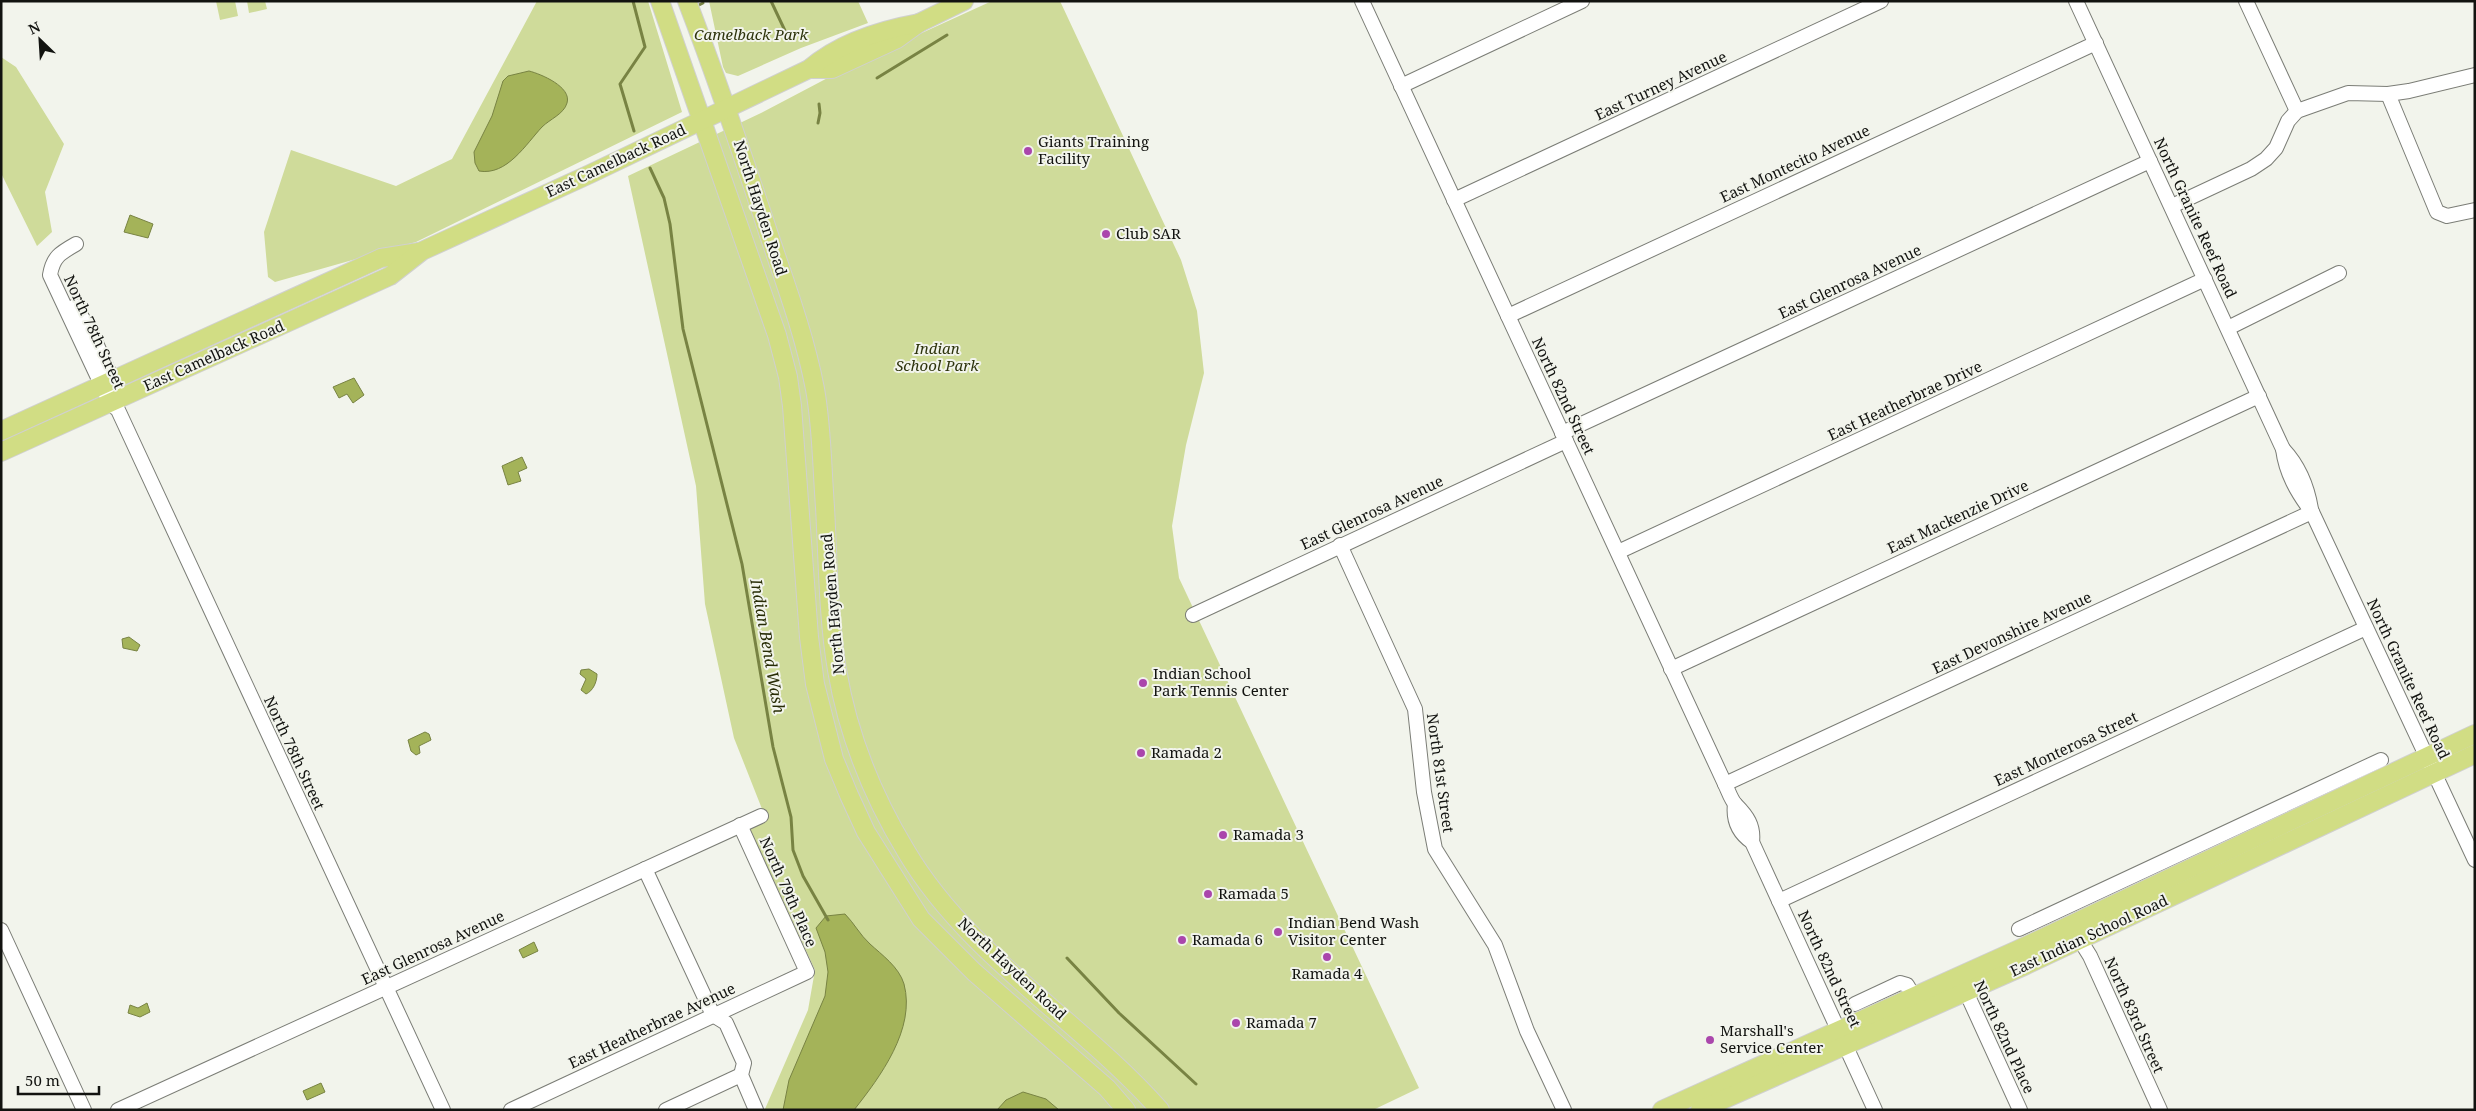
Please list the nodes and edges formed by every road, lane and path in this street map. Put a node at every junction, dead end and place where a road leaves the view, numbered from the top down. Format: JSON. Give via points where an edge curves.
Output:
{"nodes":[{"id":1,"x":660,"y":1,"type":"edge"},
{"id":2,"x":687,"y":1,"type":"edge"},
{"id":3,"x":964,"y":1,"type":"edge"},
{"id":4,"x":1362,"y":1,"type":"edge"},
{"id":5,"x":1582,"y":1,"type":"edge"},
{"id":6,"x":1881,"y":1,"type":"edge"},
{"id":7,"x":2246,"y":1,"type":"edge"},
{"id":8,"x":2081,"y":3,"type":"edge"},
{"id":9,"x":2096,"y":43,"type":"junction"},
{"id":10,"x":2475,"y":75,"type":"edge"},
{"id":11,"x":1401,"y":86,"type":"junction"},
{"id":12,"x":2388,"y":94,"type":"junction"},
{"id":13,"x":726,"y":108,"type":"junction"},
{"id":14,"x":2297,"y":111,"type":"junction"},
{"id":15,"x":702,"y":120,"type":"junction"},
{"id":16,"x":2150,"y":161,"type":"junction"},
{"id":17,"x":1454,"y":200,"type":"junction"},
{"id":18,"x":2172,"y":206,"type":"junction"},
{"id":19,"x":2475,"y":210,"type":"edge"},
{"id":20,"x":76,"y":244,"type":"dead end"},
{"id":21,"x":422,"y":251,"type":"junction"},
{"id":22,"x":2339,"y":273,"type":"dead end"},
{"id":23,"x":2205,"y":279,"type":"junction"},
{"id":24,"x":1508,"y":316,"type":"junction"},
{"id":25,"x":2228,"y":328,"type":"junction"},
{"id":26,"x":108,"y":383,"type":"junction"},
{"id":27,"x":2259,"y":396,"type":"junction"},
{"id":28,"x":116,"y":404,"type":"junction"},
{"id":29,"x":1,"y":431,"type":"edge"},
{"id":30,"x":1564,"y":437,"type":"junction"},
{"id":31,"x":1,"y":452,"type":"edge"},
{"id":32,"x":2312,"y":512,"type":"junction"},
{"id":33,"x":1340,"y":545,"type":"junction"},
{"id":34,"x":1618,"y":552,"type":"junction"},
{"id":35,"x":1193,"y":615,"type":"dead end"},
{"id":36,"x":2366,"y":628,"type":"junction"},
{"id":37,"x":1672,"y":668,"type":"junction"},
{"id":38,"x":2475,"y":734,"type":"edge"},
{"id":39,"x":2475,"y":754,"type":"edge"},
{"id":40,"x":2427,"y":757,"type":"junction"},
{"id":41,"x":2381,"y":760,"type":"dead end"},
{"id":42,"x":2434,"y":773,"type":"junction"},
{"id":43,"x":2370,"y":774,"type":"junction"},
{"id":44,"x":1725,"y":784,"type":"junction"},
{"id":45,"x":761,"y":816,"type":"dead end"},
{"id":46,"x":740,"y":825,"type":"junction"},
{"id":47,"x":2475,"y":860,"type":"edge"},
{"id":48,"x":645,"y":869,"type":"junction"},
{"id":49,"x":1779,"y":901,"type":"junction"},
{"id":50,"x":2060,"y":909,"type":"junction"},
{"id":51,"x":2018,"y":929,"type":"dead end"},
{"id":52,"x":1,"y":930,"type":"edge"},
{"id":53,"x":2075,"y":933,"type":"junction"},
{"id":54,"x":6,"y":952,"type":"edge"},
{"id":55,"x":807,"y":972,"type":"joint"},
{"id":56,"x":1962,"y":985,"type":"junction"},
{"id":57,"x":385,"y":987,"type":"junction"},
{"id":58,"x":1914,"y":997,"type":"junction"},
{"id":59,"x":1855,"y":1004,"type":"dead end"},
{"id":60,"x":713,"y":1015,"type":"junction"},
{"id":61,"x":1843,"y":1038,"type":"junction"},
{"id":62,"x":740,"y":1075,"type":"junction"},
{"id":63,"x":84,"y":1110,"type":"edge"},
{"id":64,"x":118,"y":1110,"type":"edge"},
{"id":65,"x":443,"y":1110,"type":"edge"},
{"id":66,"x":511,"y":1110,"type":"edge"},
{"id":67,"x":666,"y":1110,"type":"edge"},
{"id":68,"x":756,"y":1110,"type":"edge"},
{"id":69,"x":1126,"y":1110,"type":"edge"},
{"id":70,"x":1160,"y":1110,"type":"edge"},
{"id":71,"x":1564,"y":1110,"type":"edge"},
{"id":72,"x":1662,"y":1110,"type":"edge"},
{"id":73,"x":1700,"y":1110,"type":"edge"},
{"id":74,"x":1875,"y":1110,"type":"edge"},
{"id":75,"x":2020,"y":1110,"type":"edge"},
{"id":76,"x":2160,"y":1110,"type":"edge"}],
"edges":[{"from":1,"to":15,"type":"main road","name":"North Hayden Road"},
{"from":2,"to":13,"type":"main road","name":"North Hayden Road"},
{"from":3,"to":13,"type":"main road","name":"East Camelback Road","via":[[919,23],[897,39],[832,69],[808,69]]},
{"from":4,"to":11,"type":"street","name":"North 82nd Street"},
{"from":5,"to":11,"type":"street"},
{"from":6,"to":17,"type":"street","name":"East Turney Avenue"},
{"from":7,"to":14,"type":"street"},
{"from":8,"to":9,"type":"street","name":"North Granite Reef Road"},
{"from":9,"to":16,"type":"street","name":"North Granite Reef Road"},
{"from":9,"to":24,"type":"street","name":"East Montecito Avenue"},
{"from":10,"to":12,"type":"street","via":[[2409,92]]},
{"from":11,"to":17,"type":"street","name":"North 82nd Street"},
{"from":12,"to":14,"type":"street","via":[[2348,93]]},
{"from":12,"to":19,"type":"street","via":[[2435,208],[2441,214],[2454,216]]},
{"from":13,"to":15,"type":"main road","name":"East Camelback Road"},
{"from":13,"to":70,"type":"main road","name":"North Hayden Road","via":[[800,329],[814,386],[837,667],[852,732],[873,790],[915,866],[944,904],[994,955],[1118,1065]]},
{"from":14,"to":18,"type":"street","via":[[2266,159]]},
{"from":15,"to":21,"type":"main road","name":"East Camelback Road"},
{"from":15,"to":69,"type":"main road","name":"North Hayden Road","via":[[777,335],[788,378],[796,443],[812,664],[834,759],[849,795],[866,832],[921,919],[974,972],[1107,1088]]},
{"from":16,"to":18,"type":"street","name":"North Granite Reef Road"},
{"from":16,"to":30,"type":"street","name":"East Glenrosa Avenue"},
{"from":17,"to":24,"type":"street","name":"North 82nd Street"},
{"from":18,"to":23,"type":"street","name":"North Granite Reef Road"},
{"from":20,"to":26,"type":"street","name":"North 78th Street","via":[[57,254],[52,264],[81,320],[92,334]]},
{"from":21,"to":26,"type":"main road","name":"East Camelback Road","via":[[381,258]]},
{"from":21,"to":28,"type":"main road","name":"East Camelback Road","via":[[390,276]]},
{"from":22,"to":25,"type":"street"},
{"from":23,"to":25,"type":"street","name":"North Granite Reef Road"},
{"from":23,"to":34,"type":"street","name":"East Heatherbrae Drive"},
{"from":24,"to":30,"type":"street","name":"North 82nd Street"},
{"from":25,"to":27,"type":"street","name":"North Granite Reef Road"},
{"from":26,"to":28,"type":"street","name":"North 78th Street"},
{"from":26,"to":29,"type":"main road","name":"East Camelback Road"},
{"from":27,"to":32,"type":"street","name":"North Granite Reef Road","via":[[2299,495]]},
{"from":27,"to":37,"type":"street","name":"East Mackenzie Drive"},
{"from":28,"to":31,"type":"main road","name":"East Camelback Road"},
{"from":28,"to":57,"type":"street","name":"North 78th Street"},
{"from":30,"to":33,"type":"street","name":"East Glenrosa Avenue"},
{"from":30,"to":34,"type":"street","name":"North 82nd Street"},
{"from":32,"to":36,"type":"street","name":"North Granite Reef Road"},
{"from":32,"to":44,"type":"street","name":"East Devonshire Avenue"},
{"from":33,"to":35,"type":"street","name":"East Glenrosa Avenue"},
{"from":33,"to":71,"type":"street","name":"North 81st Street","via":[[1415,709],[1424,792],[1435,849],[1495,945],[1527,1031]]},
{"from":34,"to":37,"type":"street","name":"North 82nd Street"},
{"from":36,"to":40,"type":"street","name":"North Granite Reef Road"},
{"from":36,"to":49,"type":"street","name":"East Monterosa Street"},
{"from":37,"to":44,"type":"street","name":"North 82nd Street"},
{"from":38,"to":40,"type":"main road","name":"East Indian School Road"},
{"from":39,"to":42,"type":"main road","name":"East Indian School Road"},
{"from":40,"to":42,"type":"street","name":"North Granite Reef Road"},
{"from":40,"to":43,"type":"main road","name":"East Indian School Road"},
{"from":41,"to":43,"type":"street","name":"East Indian School Road"},
{"from":42,"to":47,"type":"street","name":"North Granite Reef Road"},
{"from":42,"to":53,"type":"main road","name":"East Indian School Road"},
{"from":43,"to":50,"type":"street","name":"East Indian School Road"},
{"from":43,"to":53,"type":"main road","name":"East Indian School Road"},
{"from":44,"to":49,"type":"street","name":"North 82nd Street","via":[[1735,804],[1733,816],[1743,836],[1752,842]]},
{"from":45,"to":46,"type":"street","name":"East Glenrosa Avenue"},
{"from":46,"to":48,"type":"street","name":"East Glenrosa Avenue"},
{"from":46,"to":55,"type":"street","name":"North 79th Place"},
{"from":48,"to":57,"type":"street","name":"East Glenrosa Avenue"},
{"from":48,"to":60,"type":"street"},
{"from":49,"to":61,"type":"street","name":"North 82nd Street"},
{"from":50,"to":51,"type":"street","name":"East Indian School Road"},
{"from":50,"to":53,"type":"street","name":"North 83rd Street"},
{"from":52,"to":54,"type":"street"},
{"from":53,"to":56,"type":"main road","name":"East Indian School Road"},
{"from":53,"to":76,"type":"street","name":"North 83rd Street","via":[[2090,956]]},
{"from":54,"to":63,"type":"street"},
{"from":55,"to":60,"type":"street","name":"East Heatherbrae Avenue"},
{"from":56,"to":58,"type":"main road","name":"East Indian School Road"},
{"from":56,"to":61,"type":"main road","name":"East Indian School Road"},
{"from":56,"to":75,"type":"street","name":"North 82nd Place"},
{"from":57,"to":64,"type":"street","name":"East Glenrosa Avenue"},
{"from":57,"to":65,"type":"street","name":"North 78th Street"},
{"from":58,"to":59,"type":"street","via":[[1907,985],[1900,983]]},
{"from":58,"to":61,"type":"main road","name":"East Indian School Road"},
{"from":60,"to":62,"type":"street","via":[[726,1023],[744,1063]]},
{"from":60,"to":66,"type":"street","name":"East Heatherbrae Avenue"},
{"from":61,"to":72,"type":"main road","name":"East Indian School Road"},
{"from":61,"to":73,"type":"main road","name":"East Indian School Road"},
{"from":61,"to":74,"type":"street","name":"North 82nd Street"},
{"from":62,"to":67,"type":"street"},
{"from":62,"to":68,"type":"street"}]}
